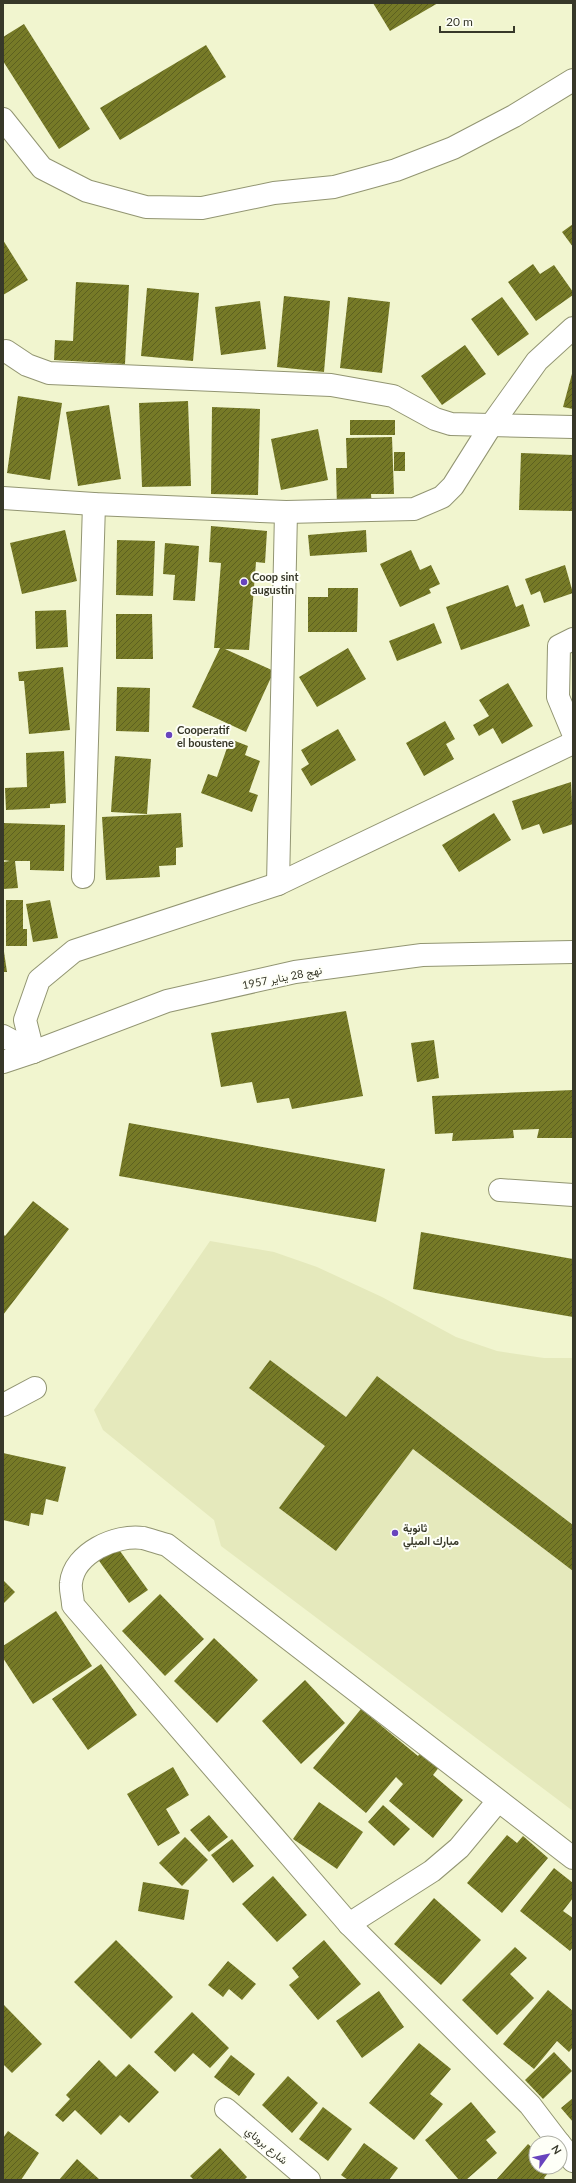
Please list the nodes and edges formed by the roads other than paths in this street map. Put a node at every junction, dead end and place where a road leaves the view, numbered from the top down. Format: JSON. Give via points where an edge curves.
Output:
{"nodes":[{"id":1,"x":573,"y":80,"type":"edge"},
{"id":2,"x":3,"y":119,"type":"edge"},
{"id":3,"x":573,"y":328,"type":"edge"},
{"id":4,"x":6,"y":352,"type":"dead end"},
{"id":5,"x":492,"y":424,"type":"junction"},
{"id":6,"x":573,"y":427,"type":"edge"},
{"id":7,"x":3,"y":498,"type":"edge"},
{"id":8,"x":94,"y":504,"type":"junction"},
{"id":9,"x":286,"y":512,"type":"junction"},
{"id":10,"x":573,"y":639,"type":"edge"},
{"id":11,"x":573,"y":733,"type":"edge"},
{"id":12,"x":573,"y":743,"type":"edge"},
{"id":13,"x":82,"y":877,"type":"dead end"},
{"id":14,"x":278,"y":884,"type":"junction"},
{"id":15,"x":573,"y":952,"type":"edge"},
{"id":16,"x":3,"y":1036,"type":"edge"},
{"id":17,"x":34,"y":1052,"type":"junction"},
{"id":18,"x":3,"y":1062,"type":"edge"},
{"id":19,"x":500,"y":1190,"type":"dead end"},
{"id":20,"x":573,"y":1195,"type":"edge"},
{"id":21,"x":35,"y":1388,"type":"dead end"},
{"id":22,"x":3,"y":1405,"type":"edge"},
{"id":23,"x":498,"y":1801,"type":"junction"},
{"id":24,"x":573,"y":1858,"type":"edge"},
{"id":25,"x":349,"y":1924,"type":"junction"},
{"id":26,"x":226,"y":2109,"type":"dead end"},
{"id":27,"x":554,"y":2135,"type":"edge"},
{"id":28,"x":309,"y":2180,"type":"edge"}],
"edges":[{"from":1,"to":2,"type":"street","via":[[514,116],[453,148],[396,170],[334,187],[274,193],[202,208],[146,207],[87,192],[42,168]]},
{"from":3,"to":5,"type":"street","via":[[537,361]]},
{"from":4,"to":5,"type":"street","via":[[27,365],[50,373],[331,385],[393,396],[435,419],[451,424]]},
{"from":5,"to":6,"type":"street"},
{"from":5,"to":9,"type":"street","via":[[453,486],[442,497],[429,504],[414,509]]},
{"from":7,"to":8,"type":"street"},
{"from":8,"to":9,"type":"street"},
{"from":8,"to":13,"type":"street"},
{"from":9,"to":14,"type":"street"},
{"from":10,"to":11,"type":"street","via":[[559,646],[558,697]]},
{"from":12,"to":14,"type":"street"},
{"from":14,"to":17,"type":"street","via":[[74,951],[39,980],[25,1020]]},
{"from":15,"to":17,"type":"street","name":"نهج 28 يناير 1957","via":[[422,955],[295,972],[167,1001]]},
{"from":16,"to":17,"type":"street"},
{"from":17,"to":18,"type":"street","name":"نهج 28 يناير 1957"},
{"from":19,"to":20,"type":"street"},
{"from":21,"to":22,"type":"street"},
{"from":23,"to":24,"type":"street"},
{"from":23,"to":25,"type":"street","via":[[459,1848],[432,1871]]},
{"from":23,"to":25,"type":"street","via":[[167,1545],[142,1538],[115,1541],[94,1549],[78,1564],[71,1583],[73,1605]]},
{"from":25,"to":27,"type":"street","via":[[530,2105]]},
{"from":26,"to":28,"type":"street","name":"شارع بروناي"}]}
